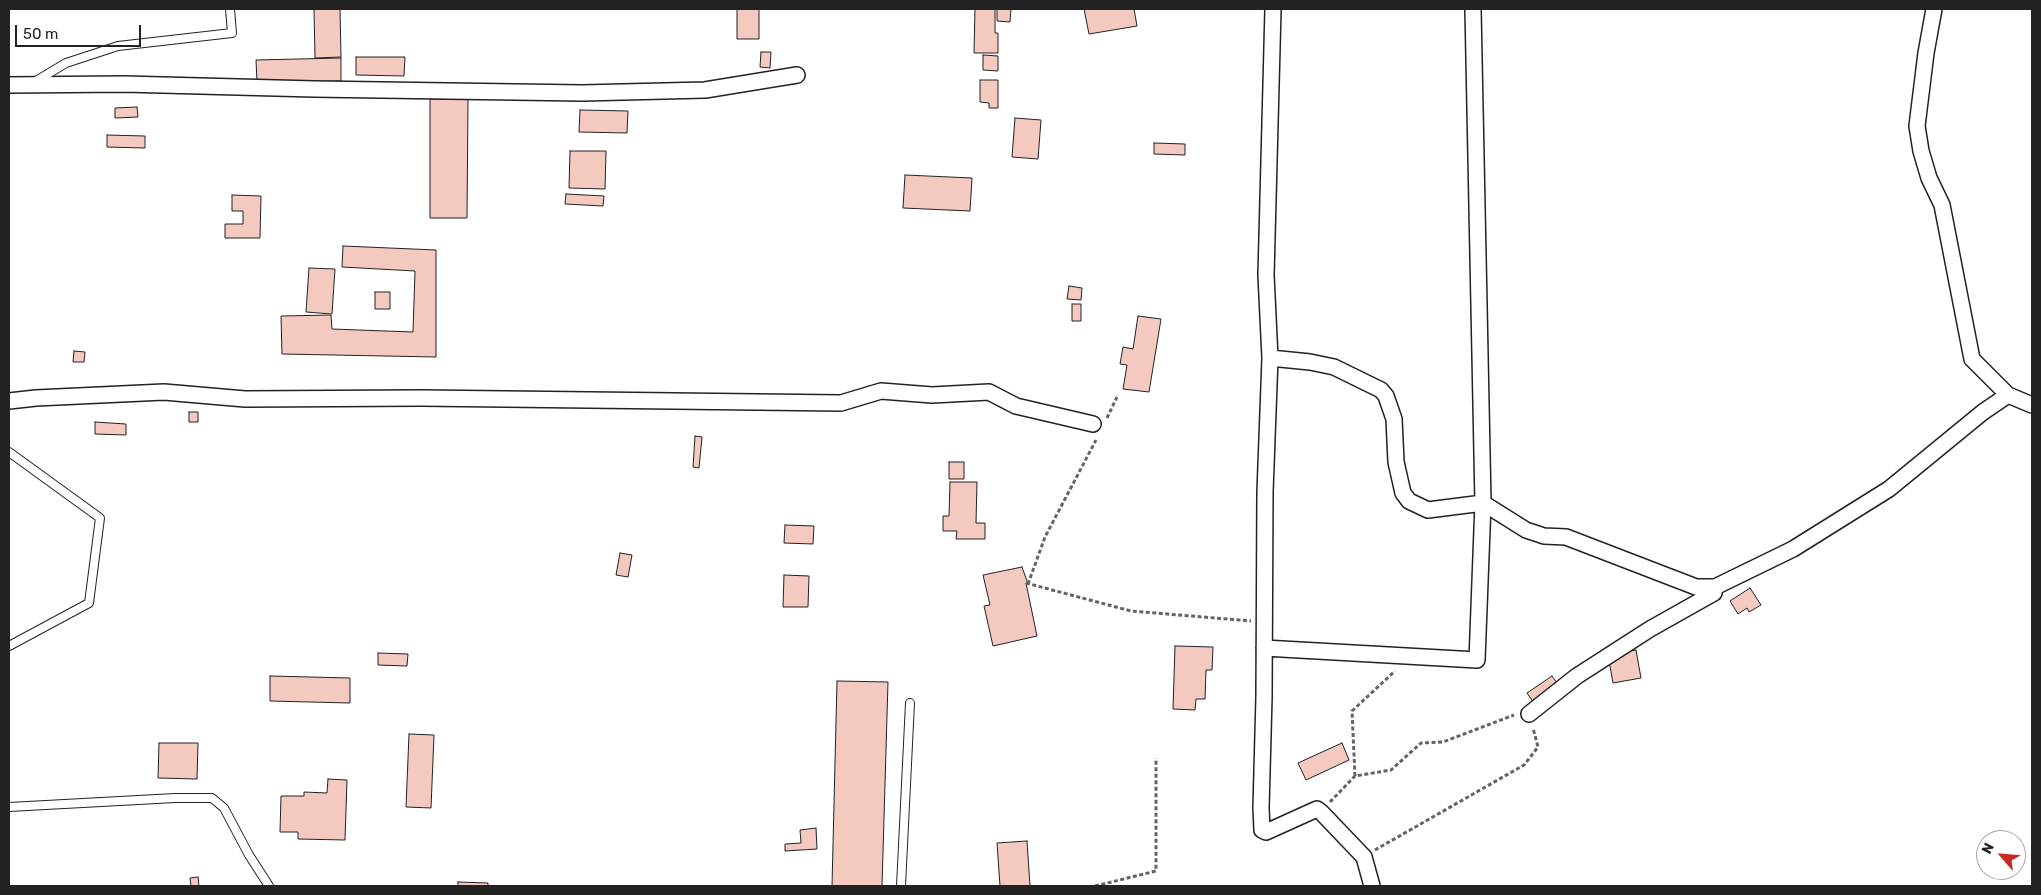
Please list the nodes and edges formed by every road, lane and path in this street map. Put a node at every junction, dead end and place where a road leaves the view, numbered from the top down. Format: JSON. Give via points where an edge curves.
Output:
{"nodes":[{"id":1,"x":230,"y":9,"type":"edge"},
{"id":2,"x":1273,"y":9,"type":"edge"},
{"id":3,"x":1474,"y":9,"type":"edge"},
{"id":4,"x":1934,"y":9,"type":"edge"},
{"id":5,"x":797,"y":75,"type":"dead end"},
{"id":6,"x":9,"y":85,"type":"edge"},
{"id":7,"x":30,"y":85,"type":"junction"},
{"id":8,"x":1270,"y":358,"type":"junction"},
{"id":9,"x":2008,"y":395,"type":"junction"},
{"id":10,"x":1118,"y":398,"type":"dead end"},
{"id":11,"x":9,"y":401,"type":"edge"},
{"id":12,"x":2032,"y":404,"type":"edge"},
{"id":13,"x":1099,"y":427,"type":"junction"},
{"id":14,"x":9,"y":452,"type":"edge"},
{"id":15,"x":1483,"y":503,"type":"junction"},
{"id":16,"x":1715,"y":587,"type":"junction"},
{"id":17,"x":1264,"y":622,"type":"junction"},
{"id":18,"x":9,"y":646,"type":"edge"},
{"id":19,"x":1264,"y":648,"type":"junction"},
{"id":20,"x":1410,"y":657,"type":"junction"},
{"id":21,"x":910,"y":703,"type":"dead end"},
{"id":22,"x":1529,"y":714,"type":"junction"},
{"id":23,"x":1156,"y":758,"type":"dead end"},
{"id":24,"x":1355,"y":776,"type":"junction"},
{"id":25,"x":9,"y":808,"type":"edge"},
{"id":26,"x":1321,"y":812,"type":"junction"},
{"id":27,"x":1364,"y":857,"type":"junction"},
{"id":28,"x":269,"y":886,"type":"edge"},
{"id":29,"x":901,"y":886,"type":"edge"},
{"id":30,"x":1095,"y":886,"type":"edge"},
{"id":31,"x":1372,"y":886,"type":"edge"}],
"edges":[{"from":1,"to":7,"type":"lane","via":[[232,33],[118,46],[66,63]]},
{"from":2,"to":8,"type":"street","via":[[1266,276]]},
{"from":3,"to":15,"type":"street"},
{"from":4,"to":9,"type":"street","via":[[1917,126],[1921,150],[1929,178],[1942,205],[1972,359]]},
{"from":5,"to":7,"type":"street","via":[[705,90],[582,93]]},
{"from":6,"to":7,"type":"street"},
{"from":8,"to":15,"type":"street","via":[[1334,367],[1381,390],[1394,419],[1396,462],[1403,493],[1410,502],[1428,510]]},
{"from":8,"to":17,"type":"street"},
{"from":9,"to":12,"type":"street"},
{"from":9,"to":16,"type":"street","via":[[1889,489],[1793,549]]},
{"from":10,"to":13,"type":"path"},
{"from":11,"to":13,"type":"street","via":[[164,392],[245,398],[841,403],[881,391],[932,395],[989,392],[1016,406]]},
{"from":13,"to":17,"type":"path","via":[[1045,537],[1027,583],[1131,611]]},
{"from":14,"to":18,"type":"lane","via":[[100,518],[89,603]]},
{"from":15,"to":16,"type":"street","via":[[1526,530],[1544,536],[1566,537],[1696,587]]},
{"from":15,"to":20,"type":"street","via":[[1477,660]]},
{"from":16,"to":22,"type":"street","via":[[1714,593],[1577,676]]},
{"from":17,"to":19,"type":"street"},
{"from":19,"to":20,"type":"street"},
{"from":19,"to":26,"type":"street","via":[[1262,830],[1266,832],[1317,809]]},
{"from":20,"to":24,"type":"path","via":[[1352,711]]},
{"from":21,"to":29,"type":"lane"},
{"from":22,"to":24,"type":"path","via":[[1528,710],[1443,742],[1421,743],[1390,770]]},
{"from":22,"to":27,"type":"path","via":[[1538,747],[1524,766]]},
{"from":23,"to":30,"type":"path","via":[[1156,871]]},
{"from":24,"to":26,"type":"path"},
{"from":25,"to":28,"type":"lane","via":[[212,798],[224,808]]},
{"from":26,"to":27,"type":"street"},
{"from":27,"to":31,"type":"street"}]}
